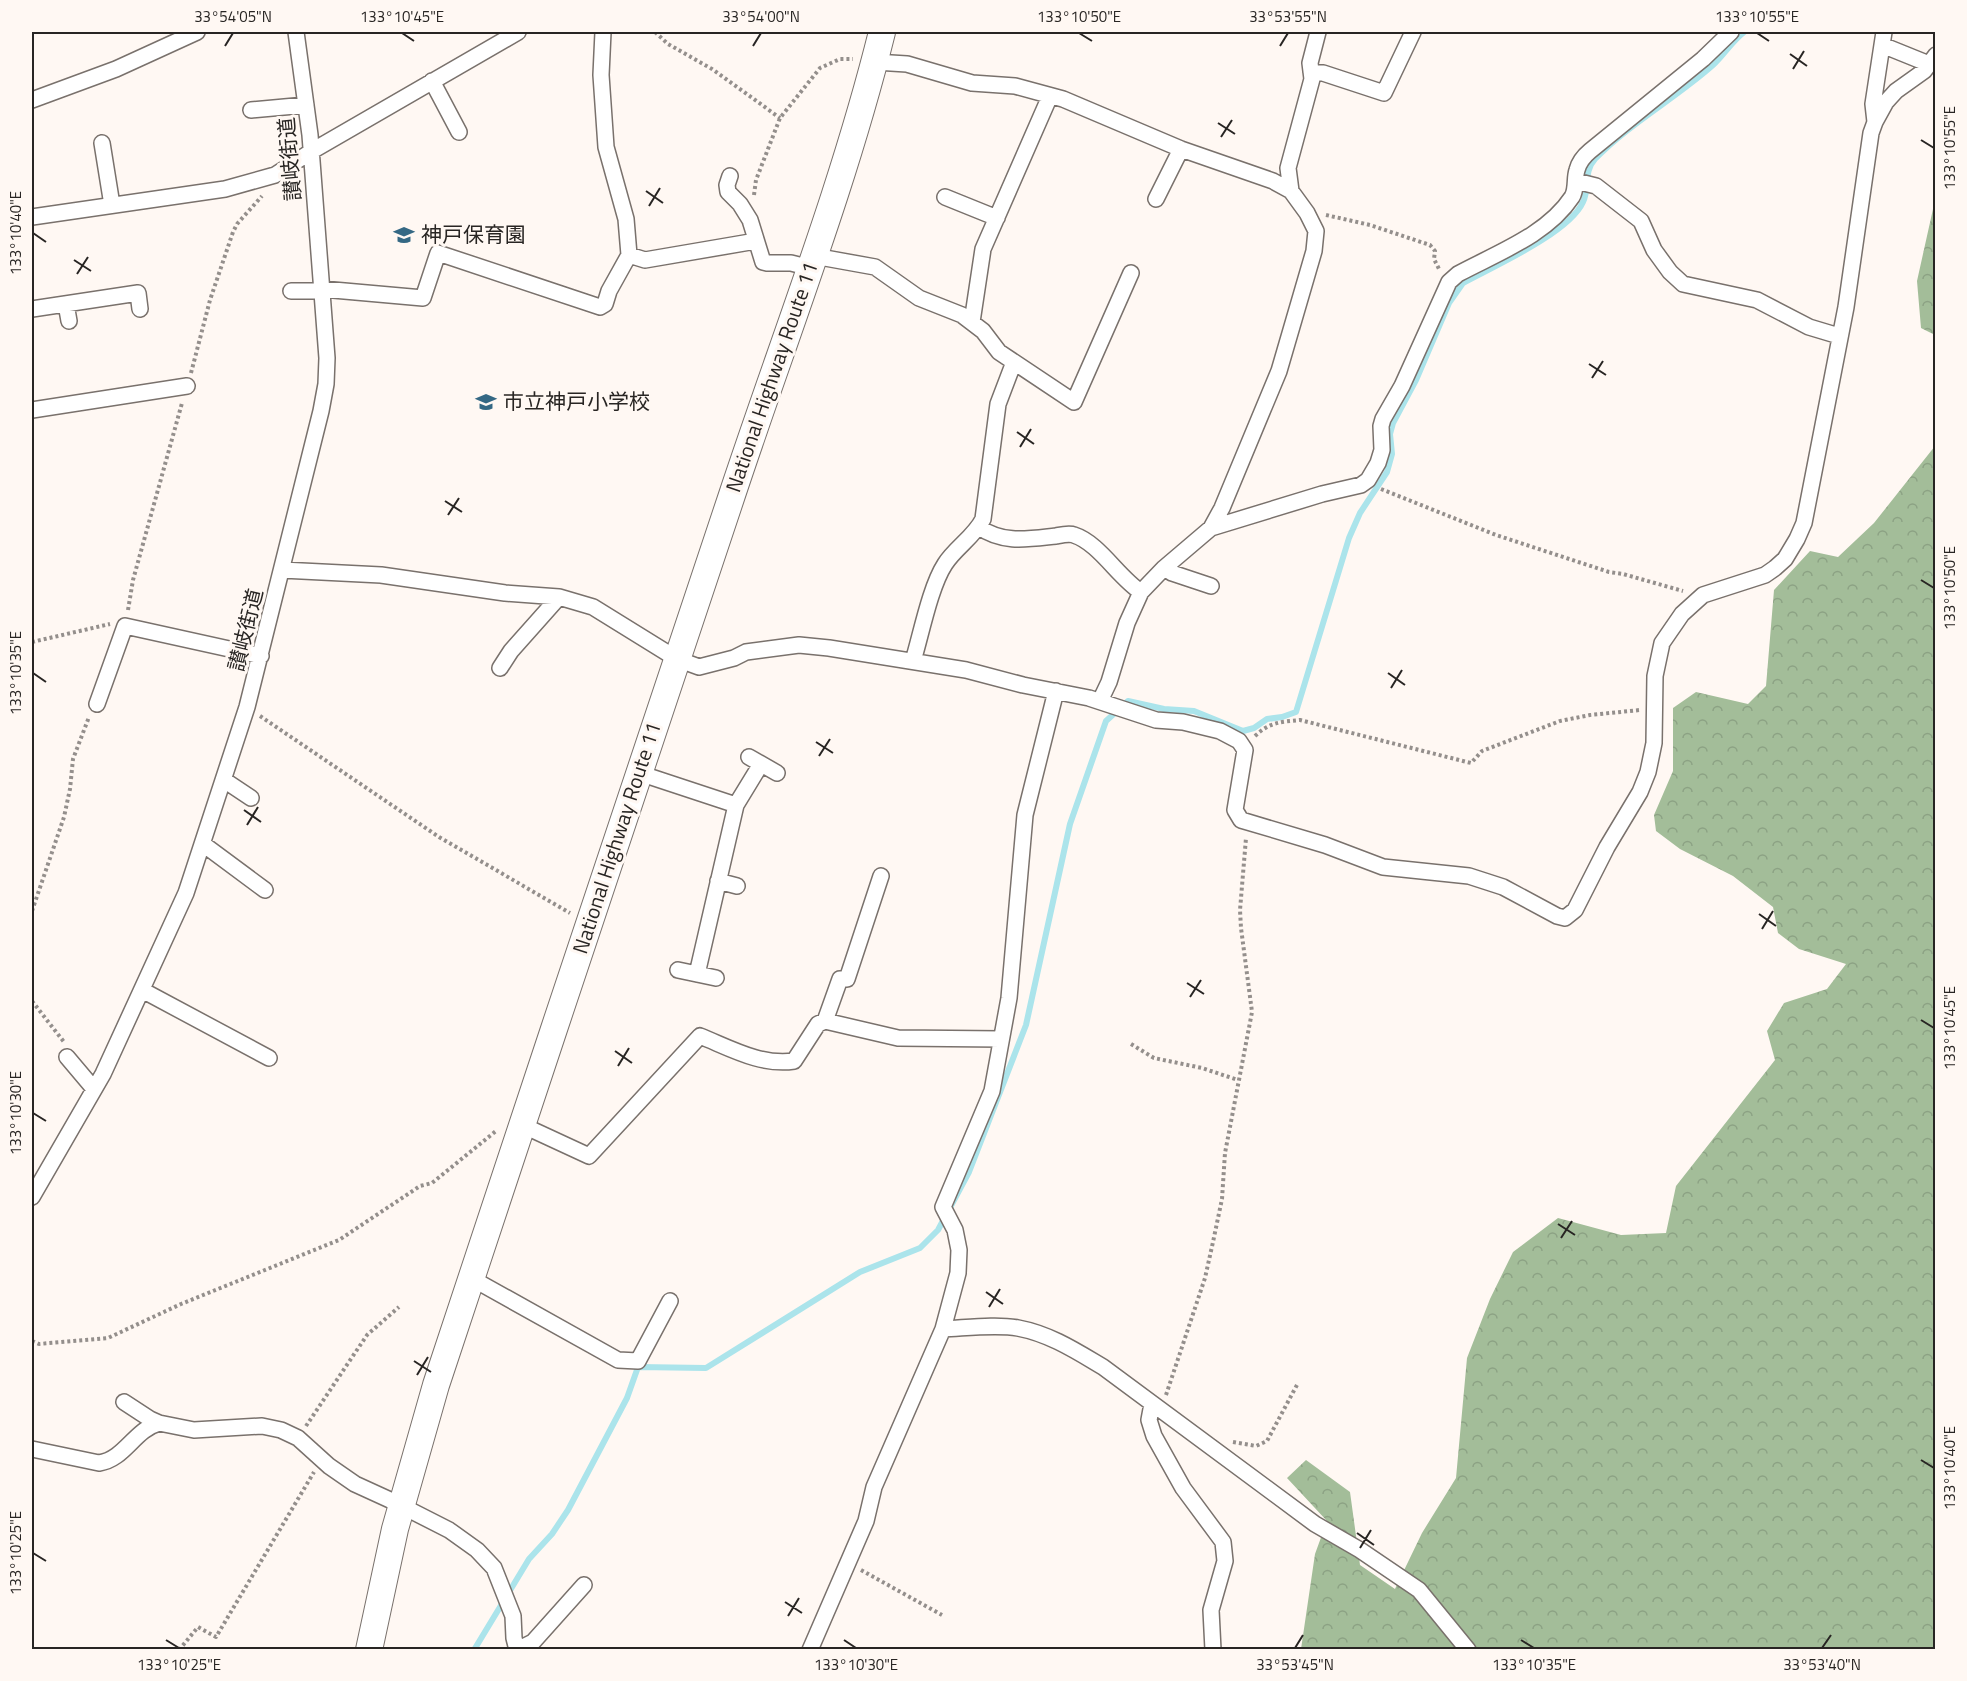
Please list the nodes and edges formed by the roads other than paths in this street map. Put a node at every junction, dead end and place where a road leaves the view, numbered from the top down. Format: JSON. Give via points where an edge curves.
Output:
{"nodes":[{"id":1,"x":197,"y":32,"type":"edge"},
{"id":2,"x":296,"y":32,"type":"edge"},
{"id":3,"x":603,"y":32,"type":"edge"},
{"id":4,"x":882,"y":32,"type":"edge"},
{"id":5,"x":1318,"y":32,"type":"edge"},
{"id":6,"x":1413,"y":32,"type":"edge"},
{"id":7,"x":1731,"y":32,"type":"edge"},
{"id":8,"x":514,"y":33,"type":"edge"},
{"id":9,"x":1883,"y":38,"type":"edge"},
{"id":10,"x":1932,"y":59,"type":"edge"},
{"id":11,"x":875,"y":62,"type":"junction"},
{"id":12,"x":1311,"y":72,"type":"junction"},
{"id":13,"x":432,"y":81,"type":"junction"},
{"id":14,"x":1050,"y":96,"type":"junction"},
{"id":15,"x":32,"y":100,"type":"edge"},
{"id":16,"x":306,"y":105,"type":"junction"},
{"id":17,"x":251,"y":110,"type":"dead end"},
{"id":18,"x":1875,"y":122,"type":"junction"},
{"id":19,"x":459,"y":132,"type":"dead end"},
{"id":20,"x":102,"y":143,"type":"dead end"},
{"id":21,"x":1181,"y":149,"type":"junction"},
{"id":22,"x":312,"y":151,"type":"junction"},
{"id":23,"x":730,"y":176,"type":"dead end"},
{"id":24,"x":1576,"y":181,"type":"junction"},
{"id":25,"x":1291,"y":191,"type":"junction"},
{"id":26,"x":945,"y":197,"type":"dead end"},
{"id":27,"x":1156,"y":199,"type":"dead end"},
{"id":28,"x":112,"y":206,"type":"junction"},
{"id":29,"x":32,"y":217,"type":"edge"},
{"id":30,"x":997,"y":218,"type":"junction"},
{"id":31,"x":756,"y":241,"type":"junction"},
{"id":32,"x":629,"y":255,"type":"junction"},
{"id":33,"x":813,"y":262,"type":"junction"},
{"id":34,"x":1131,"y":273,"type":"dead end"},
{"id":35,"x":322,"y":290,"type":"junction"},
{"id":36,"x":291,"y":291,"type":"dead end"},
{"id":37,"x":66,"y":304,"type":"junction"},
{"id":38,"x":32,"y":309,"type":"edge"},
{"id":39,"x":140,"y":309,"type":"dead end"},
{"id":40,"x":69,"y":321,"type":"dead end"},
{"id":41,"x":972,"y":322,"type":"junction"},
{"id":42,"x":1839,"y":336,"type":"junction"},
{"id":43,"x":1014,"y":362,"type":"junction"},
{"id":44,"x":187,"y":386,"type":"dead end"},
{"id":45,"x":32,"y":410,"type":"edge"},
{"id":46,"x":979,"y":527,"type":"junction"},
{"id":47,"x":1211,"y":528,"type":"junction"},
{"id":48,"x":1164,"y":568,"type":"junction"},
{"id":49,"x":282,"y":570,"type":"junction"},
{"id":50,"x":1211,"y":586,"type":"dead end"},
{"id":51,"x":1141,"y":592,"type":"junction"},
{"id":52,"x":559,"y":597,"type":"junction"},
{"id":53,"x":261,"y":656,"type":"junction"},
{"id":54,"x":677,"y":659,"type":"junction"},
{"id":55,"x":913,"y":661,"type":"junction"},
{"id":56,"x":500,"y":668,"type":"dead end"},
{"id":57,"x":1056,"y":691,"type":"junction"},
{"id":58,"x":1100,"y":701,"type":"junction"},
{"id":59,"x":97,"y":704,"type":"road end"},
{"id":60,"x":777,"y":772,"type":"dead end"},
{"id":61,"x":639,"y":773,"type":"junction"},
{"id":62,"x":224,"y":780,"type":"junction"},
{"id":63,"x":251,"y":798,"type":"dead end"},
{"id":64,"x":736,"y":805,"type":"junction"},
{"id":65,"x":203,"y":844,"type":"junction"},
{"id":66,"x":881,"y":876,"type":"dead end"},
{"id":67,"x":718,"y":882,"type":"junction"},
{"id":68,"x":737,"y":886,"type":"dead end"},
{"id":69,"x":265,"y":890,"type":"dead end"},
{"id":70,"x":678,"y":970,"type":"dead end"},
{"id":71,"x":697,"y":974,"type":"junction"},
{"id":72,"x":716,"y":978,"type":"dead end"},
{"id":73,"x":142,"y":990,"type":"junction"},
{"id":74,"x":825,"y":1021,"type":"junction"},
{"id":75,"x":1001,"y":1039,"type":"junction"},
{"id":76,"x":67,"y":1057,"type":"road end"},
{"id":77,"x":269,"y":1058,"type":"dead end"},
{"id":78,"x":94,"y":1089,"type":"junction"},
{"id":79,"x":522,"y":1125,"type":"junction"},
{"id":80,"x":32,"y":1197,"type":"edge"},
{"id":81,"x":471,"y":1278,"type":"junction"},
{"id":82,"x":670,"y":1300,"type":"dead end"},
{"id":83,"x":943,"y":1329,"type":"junction"},
{"id":84,"x":124,"y":1402,"type":"dead end"},
{"id":85,"x":1156,"y":1407,"type":"junction"},
{"id":86,"x":159,"y":1423,"type":"junction"},
{"id":87,"x":32,"y":1449,"type":"edge"},
{"id":88,"x":402,"y":1506,"type":"junction"},
{"id":89,"x":584,"y":1585,"type":"dead end"},
{"id":90,"x":369,"y":1650,"type":"edge"},
{"id":91,"x":517,"y":1650,"type":"edge"},
{"id":92,"x":810,"y":1650,"type":"edge"},
{"id":93,"x":1213,"y":1650,"type":"edge"},
{"id":94,"x":1468,"y":1650,"type":"edge"}],
"edges":[{"from":1,"to":15,"type":"street","via":[[116,69]]},
{"from":2,"to":16,"type":"street","name":"讃岐街道"},
{"from":3,"to":32,"type":"street","via":[[601,75],[606,147],[626,219]]},
{"from":4,"to":11,"type":"highway","name":"National Highway Route 11"},
{"from":5,"to":12,"type":"street"},
{"from":6,"to":12,"type":"street","via":[[1384,93]]},
{"from":7,"to":24,"type":"street","via":[[1590,151],[1577,169]]},
{"from":8,"to":13,"type":"street"},
{"from":9,"to":10,"type":"street"},
{"from":9,"to":18,"type":"street","via":[[1873,104]]},
{"from":10,"to":18,"type":"street","via":[[1924,71],[1886,102]]},
{"from":11,"to":14,"type":"street","via":[[907,64],[972,83],[1015,86]]},
{"from":11,"to":33,"type":"highway","name":"National Highway Route 11"},
{"from":12,"to":25,"type":"street","via":[[1288,168]]},
{"from":13,"to":19,"type":"street"},
{"from":13,"to":22,"type":"street"},
{"from":14,"to":21,"type":"street"},
{"from":14,"to":30,"type":"street"},
{"from":16,"to":17,"type":"street"},
{"from":16,"to":22,"type":"street","name":"讃岐街道"},
{"from":18,"to":42,"type":"street"},
{"from":20,"to":28,"type":"street"},
{"from":21,"to":25,"type":"street"},
{"from":21,"to":27,"type":"street"},
{"from":22,"to":28,"type":"street","via":[[275,175],[225,189]]},
{"from":22,"to":35,"type":"street","name":"讃岐街道"},
{"from":23,"to":31,"type":"street","via":[[728,192],[750,220]]},
{"from":24,"to":42,"type":"street","via":[[1596,186],[1641,221],[1654,250],[1683,284],[1757,300],[1809,327]]},
{"from":24,"to":47,"type":"street","via":[[1575,194],[1558,216],[1449,282],[1383,419],[1382,450],[1368,480]]},
{"from":25,"to":47,"type":"street","via":[[1316,231],[1314,251],[1279,371]]},
{"from":26,"to":30,"type":"street"},
{"from":28,"to":29,"type":"street"},
{"from":30,"to":41,"type":"street","via":[[983,249]]},
{"from":31,"to":32,"type":"street","via":[[645,260]]},
{"from":31,"to":33,"type":"street","via":[[763,262]]},
{"from":32,"to":35,"type":"street","via":[[600,307],[438,253],[423,298]]},
{"from":33,"to":41,"type":"street","via":[[875,267],[919,298]]},
{"from":33,"to":54,"type":"highway","name":"National Highway Route 11"},
{"from":34,"to":43,"type":"street","via":[[1074,402]]},
{"from":35,"to":36,"type":"street"},
{"from":35,"to":49,"type":"street","name":"讃岐街道","via":[[326,384]]},
{"from":37,"to":38,"type":"street"},
{"from":37,"to":39,"type":"street","via":[[138,293]]},
{"from":37,"to":40,"type":"street"},
{"from":41,"to":43,"type":"street","via":[[999,352]]},
{"from":42,"to":58,"type":"street","via":[[1804,522],[1797,539],[1785,559],[1765,575],[1703,595],[1682,614],[1662,643],[1655,676],[1648,772],[1575,910],[1565,918],[1503,887],[1469,876],[1383,867],[1241,820],[1235,810],[1245,750],[1239,741],[1220,731],[1156,720]]},
{"from":43,"to":46,"type":"street","via":[[998,404]]},
{"from":44,"to":45,"type":"street"},
{"from":46,"to":51,"type":"street","via":[[991,536],[1022,540],[1072,534],[1086,541]]},
{"from":46,"to":55,"type":"street","via":[[944,565]]},
{"from":47,"to":48,"type":"street"},
{"from":48,"to":50,"type":"street"},
{"from":48,"to":51,"type":"street"},
{"from":49,"to":52,"type":"street","via":[[381,575]]},
{"from":49,"to":53,"type":"street","name":"讃岐街道"},
{"from":51,"to":58,"type":"street"},
{"from":52,"to":54,"type":"street","via":[[593,607]]},
{"from":52,"to":56,"type":"street"},
{"from":53,"to":59,"type":"street","via":[[125,626]]},
{"from":53,"to":62,"type":"street","name":"讃岐街道"},
{"from":54,"to":55,"type":"street","via":[[699,667],[746,652],[799,645]]},
{"from":54,"to":61,"type":"highway","name":"National Highway Route 11"},
{"from":55,"to":57,"type":"street"},
{"from":57,"to":58,"type":"street"},
{"from":57,"to":75,"type":"street","via":[[1025,815],[1009,998]]},
{"from":60,"to":64,"type":"street","via":[[755,760]]},
{"from":61,"to":64,"type":"street"},
{"from":61,"to":79,"type":"highway","name":"National Highway Route 11"},
{"from":62,"to":63,"type":"street"},
{"from":62,"to":65,"type":"street","name":"讃岐街道"},
{"from":64,"to":67,"type":"street"},
{"from":65,"to":69,"type":"street"},
{"from":65,"to":73,"type":"street","name":"讃岐街道","via":[[186,893]]},
{"from":66,"to":74,"type":"street","via":[[847,979],[840,979]]},
{"from":67,"to":68,"type":"street"},
{"from":67,"to":71,"type":"street"},
{"from":70,"to":71,"type":"street"},
{"from":71,"to":72,"type":"street"},
{"from":73,"to":77,"type":"street"},
{"from":73,"to":78,"type":"street","name":"讃岐街道"},
{"from":74,"to":75,"type":"street","via":[[897,1038]]},
{"from":74,"to":79,"type":"street","via":[[818,1024],[794,1061],[780,1063],[700,1036],[589,1156]]},
{"from":75,"to":83,"type":"street","via":[[992,1091],[943,1207],[955,1230],[959,1250],[958,1273]]},
{"from":76,"to":78,"type":"street"},
{"from":78,"to":80,"type":"street","name":"讃岐街道"},
{"from":79,"to":81,"type":"highway","name":"National Highway Route 11"},
{"from":81,"to":82,"type":"street","via":[[618,1360],[638,1361]]},
{"from":81,"to":88,"type":"highway","name":"National Highway Route 11"},
{"from":83,"to":85,"type":"street","via":[[1017,1328],[1043,1335],[1103,1367]]},
{"from":83,"to":92,"type":"street","via":[[874,1487],[866,1521]]},
{"from":84,"to":86,"type":"street"},
{"from":85,"to":93,"type":"street","via":[[1149,1420],[1154,1436],[1183,1488],[1223,1542],[1225,1561],[1211,1610]]},
{"from":85,"to":94,"type":"street","via":[[1315,1524],[1419,1590]]},
{"from":86,"to":87,"type":"street","via":[[149,1426],[114,1458],[99,1463]]},
{"from":86,"to":88,"type":"street","via":[[194,1430],[262,1426],[281,1430],[298,1438],[355,1484]]},
{"from":88,"to":90,"type":"highway","name":"National Highway Route 11"},
{"from":88,"to":91,"type":"street","via":[[449,1530],[494,1568],[513,1616]]},
{"from":89,"to":91,"type":"street","via":[[533,1642]]}]}
